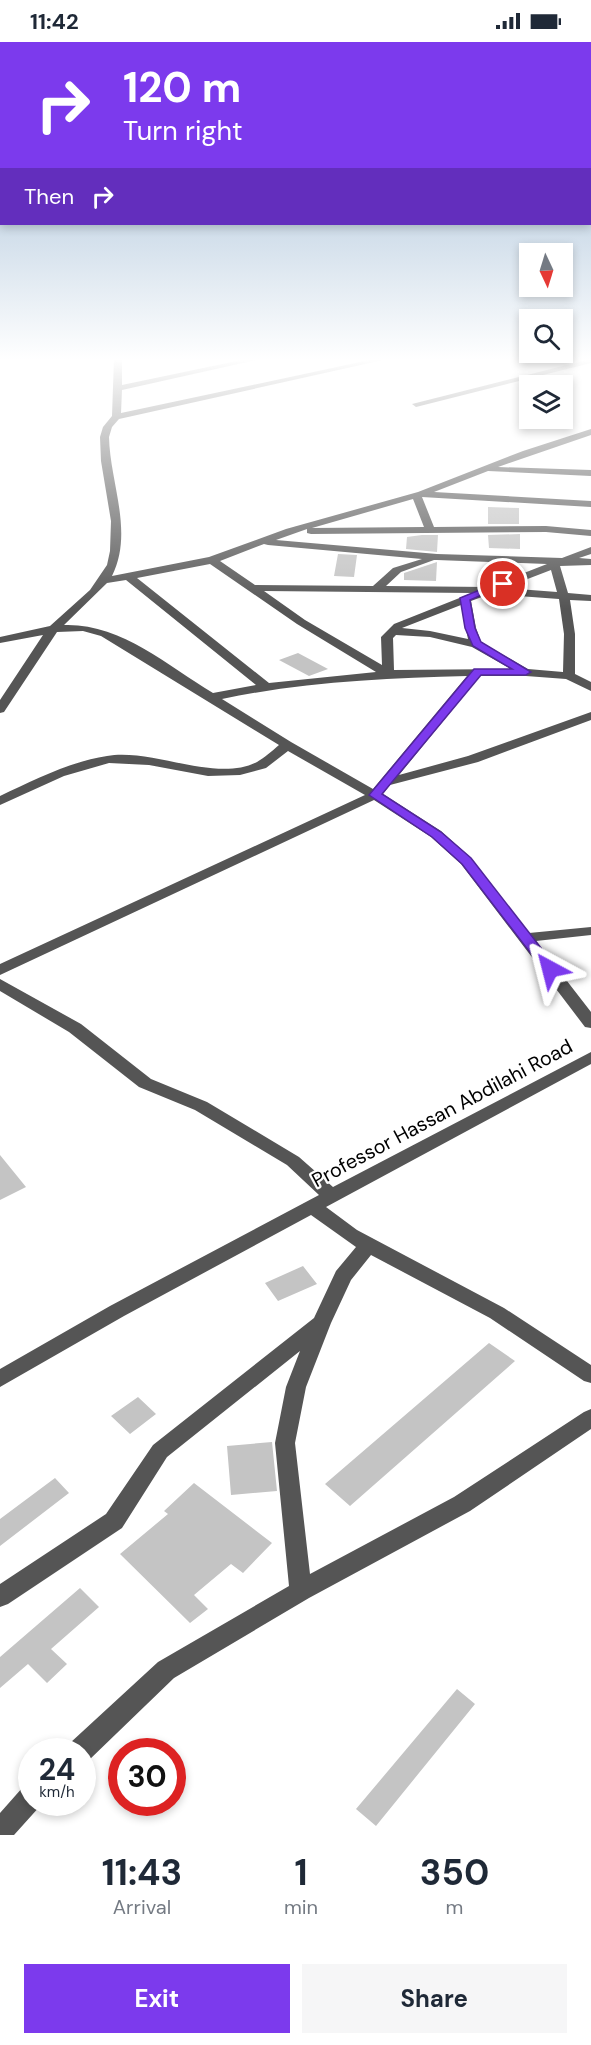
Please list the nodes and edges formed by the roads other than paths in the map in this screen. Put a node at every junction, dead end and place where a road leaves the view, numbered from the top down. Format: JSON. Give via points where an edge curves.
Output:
{"nodes":[{"id":1,"x":105,"y":442,"type":"edge"},
{"id":2,"x":561,"y":442,"type":"edge"},
{"id":3,"x":488,"y":470,"type":"junction"},
{"id":4,"x":591,"y":473,"type":"edge"},
{"id":5,"x":419,"y":495,"type":"junction"},
{"id":6,"x":591,"y":504,"type":"edge"},
{"id":7,"x":549,"y":516,"type":"junction"},
{"id":8,"x":290,"y":531,"type":"junction"},
{"id":9,"x":431,"y":531,"type":"junction"},
{"id":10,"x":591,"y":533,"type":"edge"},
{"id":11,"x":265,"y":541,"type":"junction"},
{"id":12,"x":591,"y":550,"type":"edge"},
{"id":13,"x":437,"y":557,"type":"junction"},
{"id":14,"x":212,"y":560,"type":"junction"},
{"id":15,"x":591,"y":562,"type":"edge"},
{"id":16,"x":558,"y":564,"type":"junction"},
{"id":17,"x":128,"y":576,"type":"junction"},
{"id":18,"x":103,"y":581,"type":"junction"},
{"id":19,"x":252,"y":588,"type":"junction"},
{"id":20,"x":376,"y":590,"type":"junction"},
{"id":21,"x":486,"y":590,"type":"junction"},
{"id":22,"x":565,"y":596,"type":"junction"},
{"id":23,"x":465,"y":598,"type":"junction"},
{"id":24,"x":591,"y":598,"type":"edge"},
{"id":25,"x":54,"y":629,"type":"junction"},
{"id":26,"x":393,"y":631,"type":"junction"},
{"id":27,"x":0,"y":640,"type":"edge"},
{"id":28,"x":476,"y":644,"type":"junction"},
{"id":29,"x":478,"y":671,"type":"junction"},
{"id":30,"x":526,"y":672,"type":"junction"},
{"id":31,"x":388,"y":674,"type":"junction"},
{"id":32,"x":569,"y":676,"type":"junction"},
{"id":33,"x":266,"y":687,"type":"junction"},
{"id":34,"x":591,"y":687,"type":"edge"},
{"id":35,"x":212,"y":698,"type":"junction"},
{"id":36,"x":0,"y":709,"type":"edge"},
{"id":37,"x":591,"y":716,"type":"edge"},
{"id":38,"x":287,"y":745,"type":"junction"},
{"id":39,"x":386,"y":783,"type":"junction"},
{"id":40,"x":375,"y":795,"type":"junction"},
{"id":41,"x":0,"y":801,"type":"edge"},
{"id":42,"x":591,"y":931,"type":"edge"},
{"id":43,"x":526,"y":938,"type":"junction"},
{"id":44,"x":0,"y":970,"type":"edge"},
{"id":45,"x":0,"y":984,"type":"edge"},
{"id":46,"x":591,"y":1023,"type":"edge"},
{"id":47,"x":591,"y":1057,"type":"edge"},
{"id":48,"x":333,"y":1197,"type":"junction"},
{"id":49,"x":314,"y":1207,"type":"junction"},
{"id":50,"x":369,"y":1244,"type":"junction"},
{"id":51,"x":321,"y":1323,"type":"junction"},
{"id":52,"x":591,"y":1375,"type":"edge"},
{"id":53,"x":0,"y":1379,"type":"edge"},
{"id":54,"x":591,"y":1418,"type":"edge"},
{"id":55,"x":301,"y":1591,"type":"junction"},
{"id":56,"x":0,"y":1597,"type":"edge"},
{"id":57,"x":93,"y":1738,"type":"edge"},
{"id":58,"x":18,"y":1812,"type":"edge"},
{"id":59,"x":0,"y":1832,"type":"edge"}],
"edges":[{"from":1,"to":18,"type":"street","via":[[116,541],[112,565]]},
{"from":2,"to":3,"type":"street"},
{"from":3,"to":4,"type":"street"},
{"from":3,"to":5,"type":"street"},
{"from":5,"to":7,"type":"street"},
{"from":5,"to":8,"type":"street"},
{"from":5,"to":9,"type":"street"},
{"from":6,"to":7,"type":"street"},
{"from":7,"to":9,"type":"street"},
{"from":7,"to":10,"type":"street"},
{"from":8,"to":9,"type":"street"},
{"from":8,"to":11,"type":"street"},
{"from":11,"to":13,"type":"street"},
{"from":11,"to":14,"type":"street"},
{"from":12,"to":16,"type":"street"},
{"from":13,"to":16,"type":"street"},
{"from":13,"to":20,"type":"street","via":[[397,570]]},
{"from":14,"to":17,"type":"street"},
{"from":14,"to":19,"type":"street"},
{"from":15,"to":16,"type":"street"},
{"from":16,"to":21,"type":"street"},
{"from":16,"to":22,"type":"street"},
{"from":17,"to":18,"type":"street"},
{"from":17,"to":33,"type":"street"},
{"from":18,"to":25,"type":"street"},
{"from":19,"to":20,"type":"street"},
{"from":19,"to":31,"type":"street"},
{"from":20,"to":21,"type":"street"},
{"from":21,"to":22,"type":"street"},
{"from":21,"to":23,"type":"street"},
{"from":22,"to":24,"type":"street"},
{"from":22,"to":32,"type":"street","via":[[571,642]]},
{"from":23,"to":26,"type":"street"},
{"from":23,"to":28,"type":"street"},
{"from":25,"to":27,"type":"street"},
{"from":25,"to":35,"type":"street","via":[[83,628],[105,633]]},
{"from":25,"to":36,"type":"street"},
{"from":26,"to":28,"type":"street"},
{"from":26,"to":31,"type":"street","via":[[387,637]]},
{"from":28,"to":30,"type":"street"},
{"from":29,"to":30,"type":"street"},
{"from":29,"to":31,"type":"street"},
{"from":29,"to":39,"type":"street"},
{"from":30,"to":32,"type":"street"},
{"from":31,"to":33,"type":"street"},
{"from":32,"to":34,"type":"street"},
{"from":33,"to":35,"type":"street"},
{"from":35,"to":38,"type":"street"},
{"from":37,"to":39,"type":"street","via":[[473,759]]},
{"from":38,"to":40,"type":"street"},
{"from":38,"to":41,"type":"street","via":[[261,765],[240,771],[208,772],[149,761],[109,759],[59,772]]},
{"from":39,"to":40,"type":"street"},
{"from":40,"to":43,"type":"street","via":[[436,834],[466,861]]},
{"from":40,"to":44,"type":"street"},
{"from":42,"to":43,"type":"street"},
{"from":43,"to":46,"type":"street"},
{"from":45,"to":48,"type":"street","via":[[75,1028],[145,1083],[201,1106],[292,1161]]},
{"from":47,"to":48,"type":"street","name":"Professor Hassan Abdilahi Road"},
{"from":48,"to":49,"type":"street","name":"Professor Hassan Abdilahi Road"},
{"from":49,"to":50,"type":"street","via":[[350,1236]]},
{"from":49,"to":53,"type":"street","name":"Professor Hassan Abdilahi Road","via":[[117,1311]]},
{"from":50,"to":51,"type":"street","via":[[343,1276]]},
{"from":50,"to":52,"type":"street","via":[[497,1313]]},
{"from":51,"to":55,"type":"street","via":[[296,1387],[285,1443]]},
{"from":51,"to":56,"type":"street","via":[[160,1451],[114,1521]]},
{"from":54,"to":55,"type":"street","via":[[462,1504]]},
{"from":55,"to":57,"type":"street","via":[[166,1670]]},
{"from":58,"to":59,"type":"street"}]}
